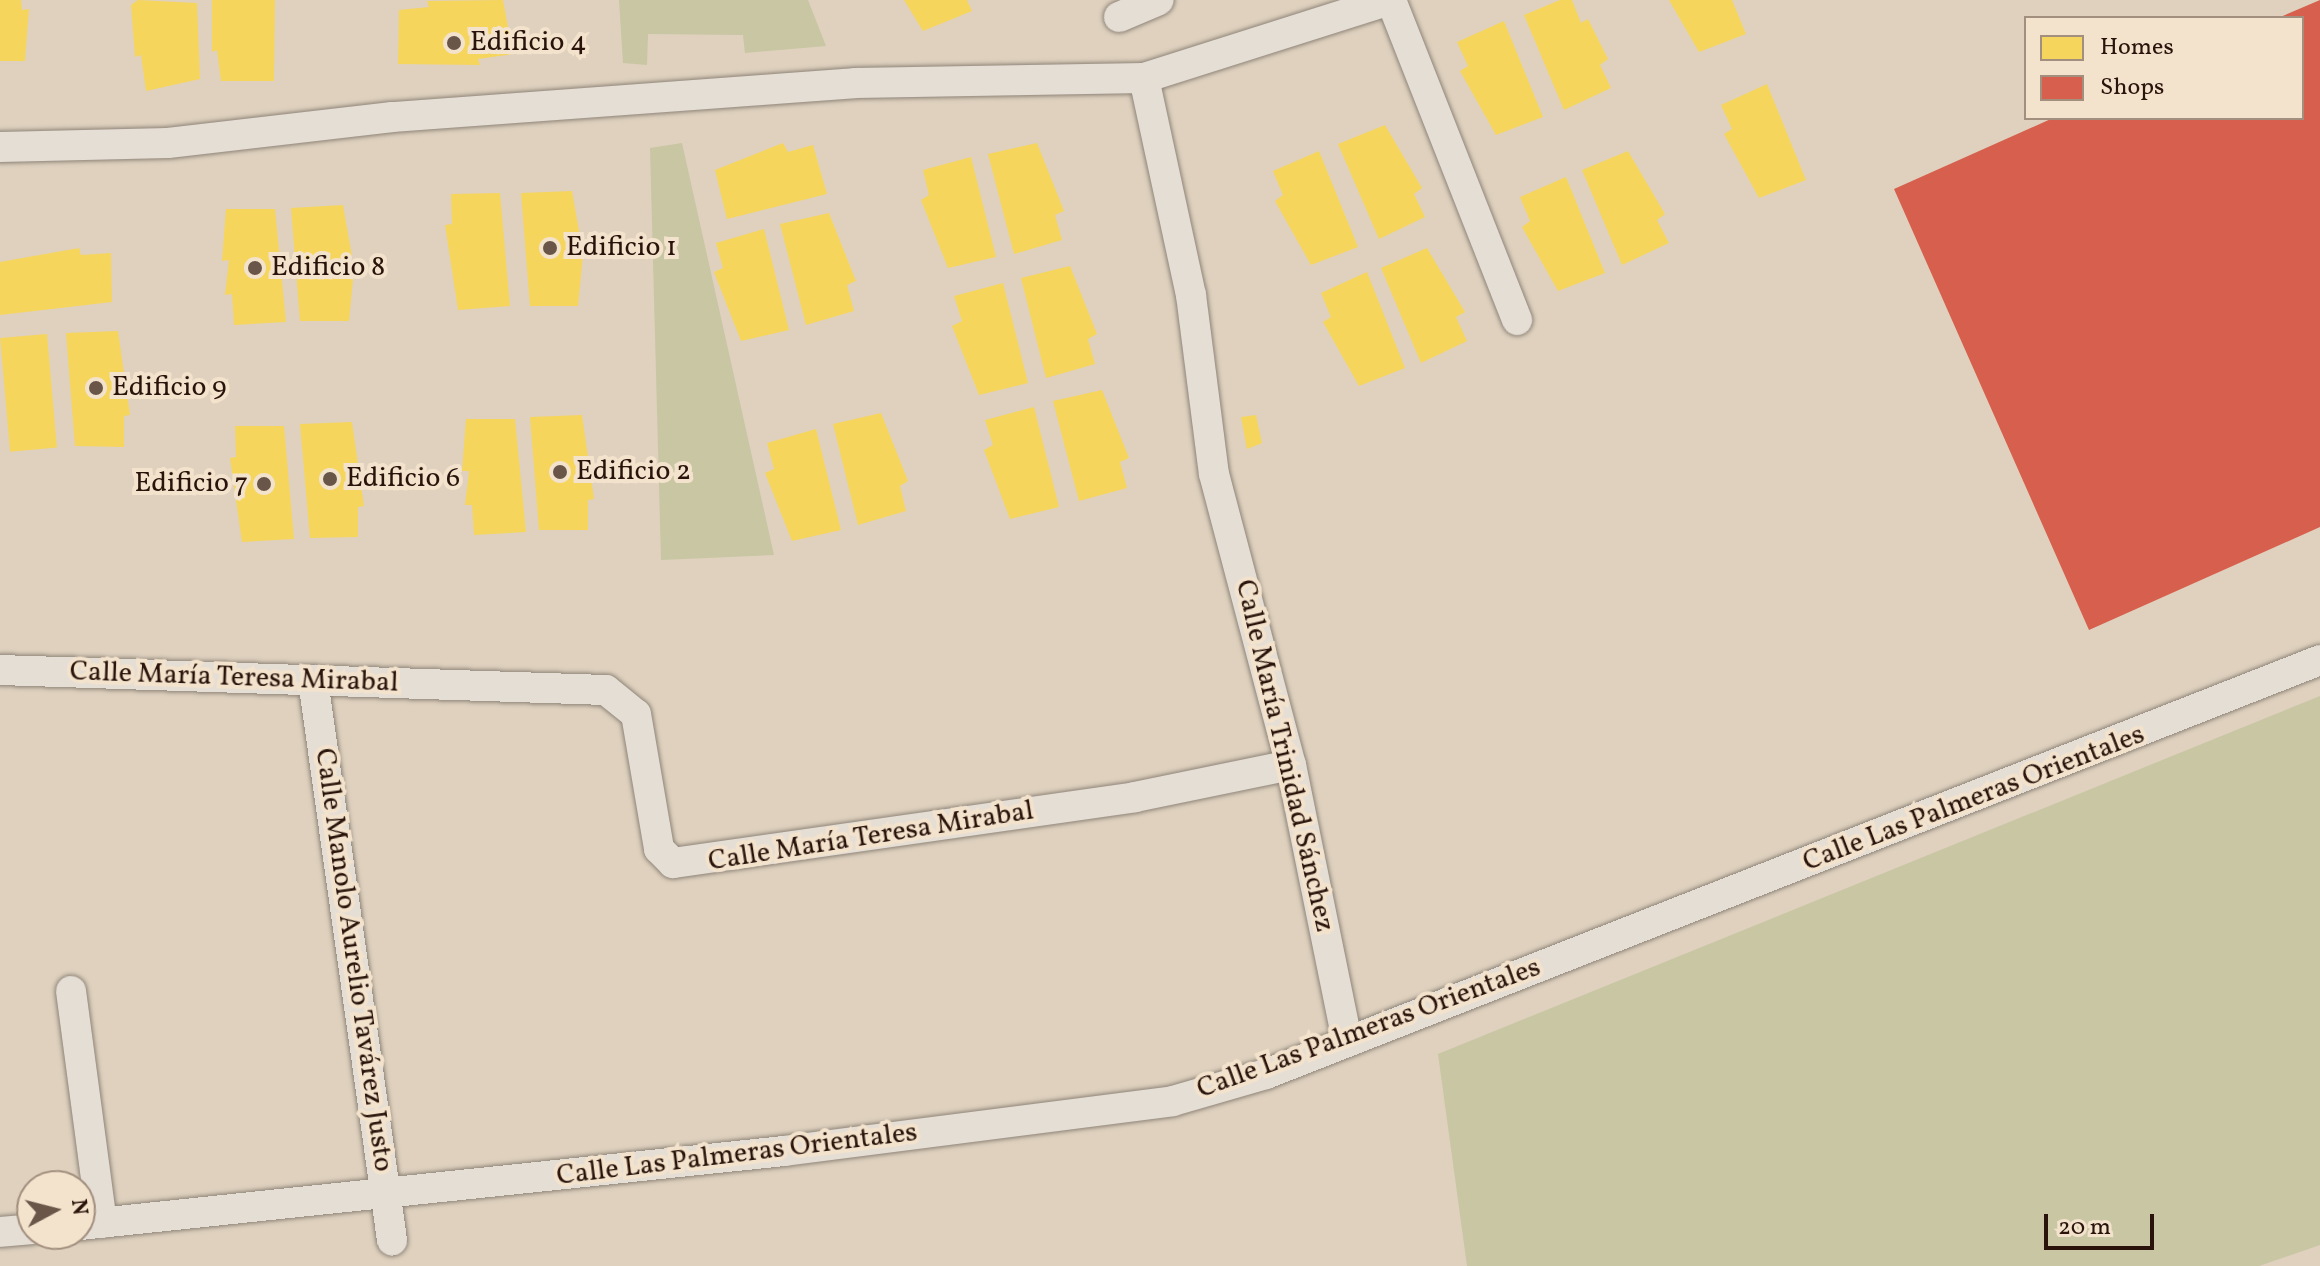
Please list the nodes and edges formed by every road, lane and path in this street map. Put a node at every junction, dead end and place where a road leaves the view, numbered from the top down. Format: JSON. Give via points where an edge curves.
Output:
{"nodes":[{"id":1,"x":1159,"y":0,"type":"edge"},
{"id":2,"x":1390,"y":0,"type":"edge"},
{"id":3,"x":1119,"y":17,"type":"dead end"},
{"id":4,"x":1144,"y":78,"type":"junction"},
{"id":5,"x":0,"y":147,"type":"edge"},
{"id":6,"x":1517,"y":320,"type":"dead end"},
{"id":7,"x":2320,"y":660,"type":"edge"},
{"id":8,"x":0,"y":670,"type":"edge"},
{"id":9,"x":313,"y":680,"type":"junction"},
{"id":10,"x":1291,"y":765,"type":"junction"},
{"id":11,"x":71,"y":991,"type":"dead end"},
{"id":12,"x":1347,"y":1041,"type":"junction"},
{"id":13,"x":86,"y":1170,"type":"edge"},
{"id":14,"x":386,"y":1195,"type":"junction"},
{"id":15,"x":96,"y":1224,"type":"edge"},
{"id":16,"x":392,"y":1240,"type":"dead end"}],
"edges":[{"from":1,"to":3,"type":"street"},
{"from":2,"to":4,"type":"street"},
{"from":2,"to":6,"type":"street"},
{"from":4,"to":5,"type":"street","via":[[856,83],[393,117],[168,143]]},
{"from":4,"to":10,"type":"street","name":"Calle María Trinidad Sánchez","via":[[1191,295],[1214,474]]},
{"from":7,"to":12,"type":"street","name":"Calle Las Palmeras Orientales"},
{"from":8,"to":9,"type":"street","name":"Calle María Teresa Mirabal"},
{"from":9,"to":10,"type":"street","name":"Calle María Teresa Mirabal","via":[[606,690],[636,714],[659,849],[673,863],[1135,797]]},
{"from":9,"to":14,"type":"street","name":"Calle Manolo Aurelio Tavárez Justo"},
{"from":10,"to":12,"type":"street","name":"Calle María Trinidad Sánchez"},
{"from":11,"to":13,"type":"street"},
{"from":12,"to":14,"type":"street","name":"Calle Las Palmeras Orientales","via":[[1173,1101]]},
{"from":14,"to":15,"type":"street","name":"Calle Las Palmeras Orientales"},
{"from":14,"to":16,"type":"street","name":"Calle Manolo Aurelio Tavárez Justo"}]}
